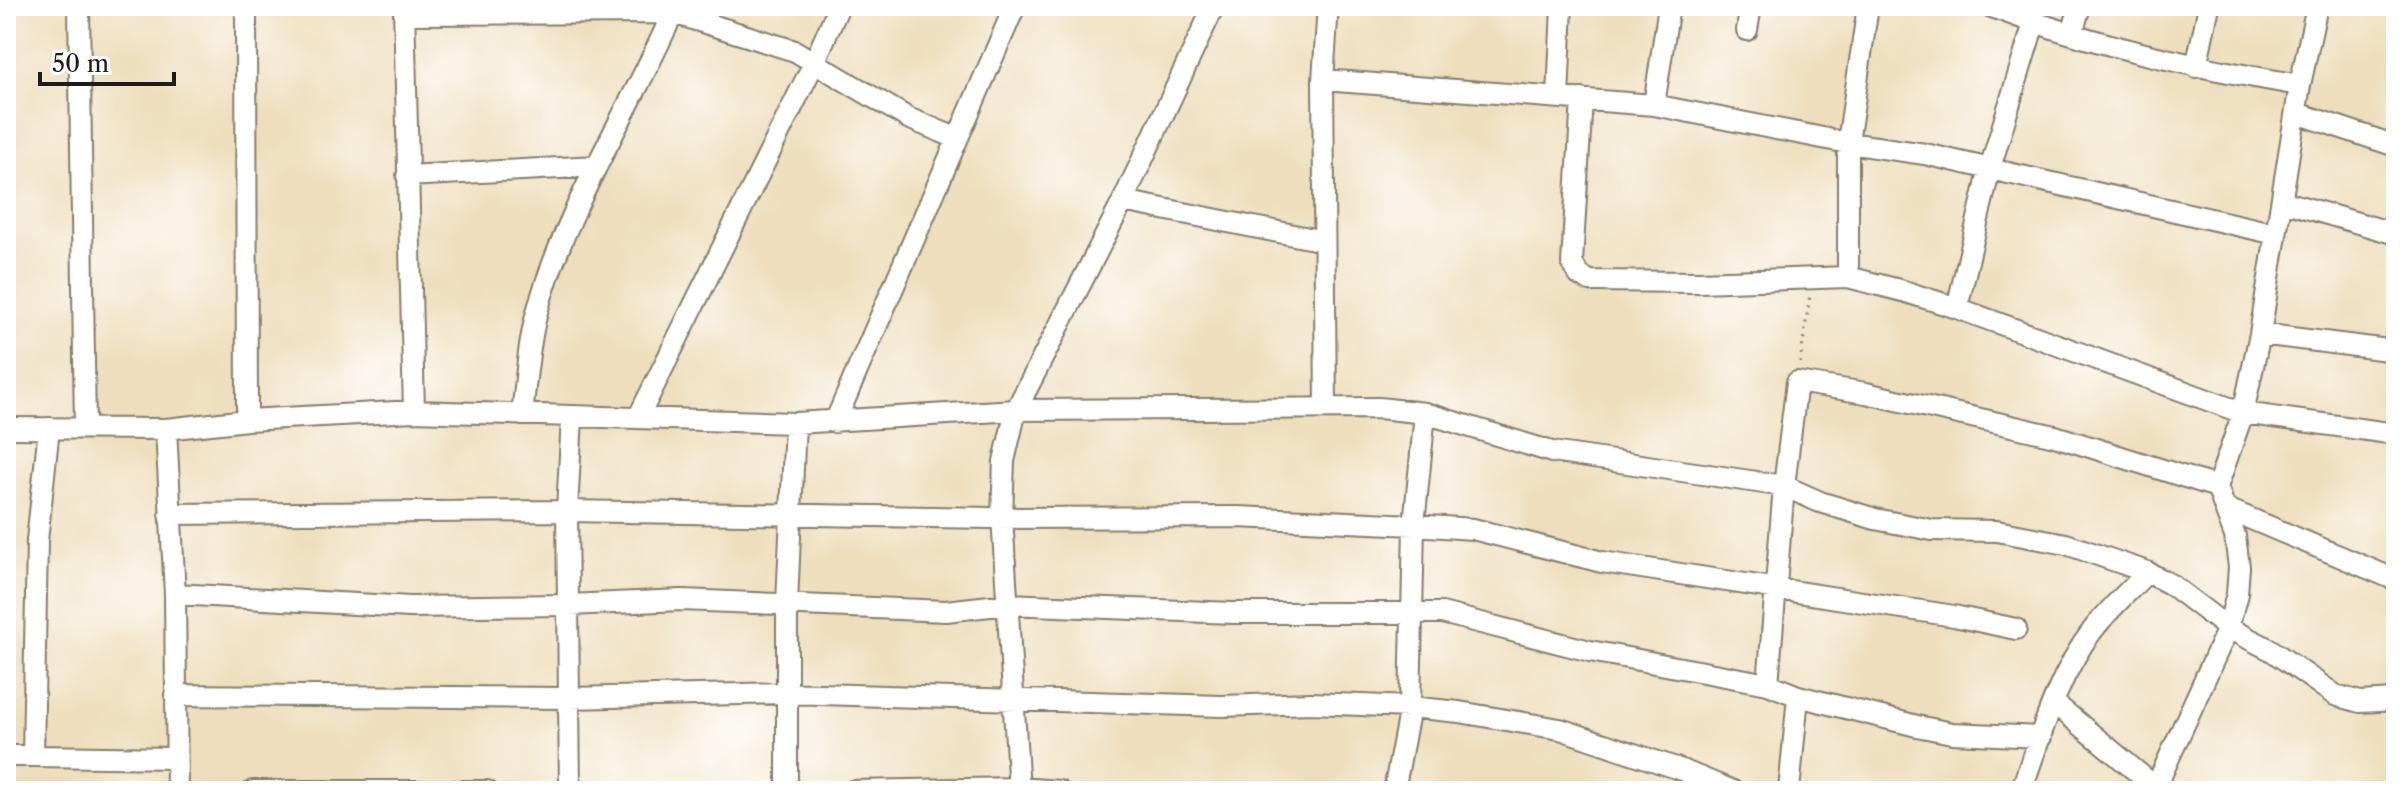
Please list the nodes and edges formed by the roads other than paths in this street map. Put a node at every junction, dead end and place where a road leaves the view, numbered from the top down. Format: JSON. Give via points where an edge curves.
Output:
{"nodes":[{"id":1,"x":79,"y":6,"type":"edge"},
{"id":2,"x":246,"y":6,"type":"edge"},
{"id":3,"x":839,"y":6,"type":"edge"},
{"id":4,"x":1015,"y":6,"type":"edge"},
{"id":5,"x":1214,"y":6,"type":"edge"},
{"id":6,"x":1328,"y":6,"type":"edge"},
{"id":7,"x":1562,"y":6,"type":"edge"},
{"id":8,"x":1669,"y":6,"type":"edge"},
{"id":9,"x":1751,"y":6,"type":"edge"},
{"id":10,"x":1868,"y":6,"type":"edge"},
{"id":11,"x":1989,"y":6,"type":"edge"},
{"id":12,"x":2080,"y":6,"type":"edge"},
{"id":13,"x":2209,"y":6,"type":"edge"},
{"id":14,"x":2317,"y":6,"type":"edge"},
{"id":15,"x":675,"y":9,"type":"edge"},
{"id":16,"x":404,"y":10,"type":"edge"},
{"id":17,"x":2034,"y":23,"type":"junction"},
{"id":18,"x":1747,"y":30,"type":"dead end"},
{"id":19,"x":2072,"y":34,"type":"junction"},
{"id":20,"x":814,"y":63,"type":"junction"},
{"id":21,"x":2196,"y":67,"type":"junction"},
{"id":22,"x":1323,"y":80,"type":"junction"},
{"id":23,"x":2300,"y":85,"type":"junction"},
{"id":24,"x":1558,"y":98,"type":"junction"},
{"id":25,"x":1582,"y":99,"type":"junction"},
{"id":26,"x":1654,"y":105,"type":"junction"},
{"id":27,"x":2297,"y":113,"type":"junction"},
{"id":28,"x":956,"y":138,"type":"junction"},
{"id":29,"x":1848,"y":143,"type":"junction"},
{"id":30,"x":2396,"y":146,"type":"edge"},
{"id":31,"x":597,"y":166,"type":"junction"},
{"id":32,"x":1990,"y":168,"type":"junction"},
{"id":33,"x":407,"y":176,"type":"junction"},
{"id":34,"x":1123,"y":201,"type":"junction"},
{"id":35,"x":2282,"y":201,"type":"junction"},
{"id":36,"x":2276,"y":234,"type":"junction"},
{"id":37,"x":2396,"y":234,"type":"edge"},
{"id":38,"x":1324,"y":241,"type":"junction"},
{"id":39,"x":1848,"y":277,"type":"junction"},
{"id":40,"x":1957,"y":308,"type":"junction"},
{"id":41,"x":2260,"y":334,"type":"junction"},
{"id":42,"x":2396,"y":351,"type":"edge"},
{"id":43,"x":1326,"y":408,"type":"junction"},
{"id":44,"x":1016,"y":410,"type":"junction"},
{"id":45,"x":414,"y":411,"type":"junction"},
{"id":46,"x":1425,"y":413,"type":"junction"},
{"id":47,"x":2243,"y":413,"type":"junction"},
{"id":48,"x":522,"y":415,"type":"junction"},
{"id":49,"x":572,"y":417,"type":"junction"},
{"id":50,"x":638,"y":418,"type":"junction"},
{"id":51,"x":247,"y":420,"type":"junction"},
{"id":52,"x":835,"y":422,"type":"junction"},
{"id":53,"x":795,"y":423,"type":"junction"},
{"id":54,"x":6,"y":428,"type":"edge"},
{"id":55,"x":49,"y":428,"type":"junction"},
{"id":56,"x":85,"y":428,"type":"junction"},
{"id":57,"x":166,"y":429,"type":"junction"},
{"id":58,"x":2396,"y":434,"type":"edge"},
{"id":59,"x":1784,"y":486,"type":"junction"},
{"id":60,"x":2217,"y":487,"type":"junction"},
{"id":61,"x":2225,"y":508,"type":"junction"},
{"id":62,"x":567,"y":511,"type":"junction"},
{"id":63,"x":170,"y":514,"type":"junction"},
{"id":64,"x":792,"y":515,"type":"junction"},
{"id":65,"x":1002,"y":516,"type":"junction"},
{"id":66,"x":1414,"y":525,"type":"junction"},
{"id":67,"x":2147,"y":572,"type":"junction"},
{"id":68,"x":2395,"y":575,"type":"edge"},
{"id":69,"x":1775,"y":589,"type":"junction"},
{"id":70,"x":175,"y":594,"type":"junction"},
{"id":71,"x":787,"y":604,"type":"junction"},
{"id":72,"x":1007,"y":604,"type":"junction"},
{"id":73,"x":568,"y":605,"type":"junction"},
{"id":74,"x":1411,"y":613,"type":"junction"},
{"id":75,"x":2228,"y":628,"type":"junction"},
{"id":76,"x":2016,"y":629,"type":"dead end"},
{"id":77,"x":1768,"y":684,"type":"junction"},
{"id":78,"x":787,"y":693,"type":"junction"},
{"id":79,"x":175,"y":695,"type":"junction"},
{"id":80,"x":1798,"y":696,"type":"junction"},
{"id":81,"x":569,"y":698,"type":"junction"},
{"id":82,"x":1013,"y":698,"type":"junction"},
{"id":83,"x":2396,"y":700,"type":"edge"},
{"id":84,"x":2053,"y":702,"type":"junction"},
{"id":85,"x":1410,"y":707,"type":"junction"},
{"id":86,"x":2041,"y":737,"type":"junction"},
{"id":87,"x":6,"y":756,"type":"edge"},
{"id":88,"x":33,"y":756,"type":"junction"},
{"id":89,"x":176,"y":758,"type":"junction"},
{"id":90,"x":358,"y":790,"type":"edge"},
{"id":91,"x":1019,"y":790,"type":"edge"},
{"id":92,"x":2156,"y":790,"type":"edge"},
{"id":93,"x":177,"y":791,"type":"edge"},
{"id":94,"x":253,"y":791,"type":"edge"},
{"id":95,"x":487,"y":791,"type":"edge"},
{"id":96,"x":570,"y":791,"type":"edge"},
{"id":97,"x":787,"y":791,"type":"edge"},
{"id":98,"x":852,"y":791,"type":"edge"},
{"id":99,"x":1059,"y":791,"type":"edge"},
{"id":100,"x":1394,"y":791,"type":"edge"},
{"id":101,"x":1733,"y":791,"type":"edge"},
{"id":102,"x":1789,"y":791,"type":"edge"},
{"id":103,"x":2021,"y":791,"type":"edge"}],
"edges":[{"from":1,"to":56,"type":"street"},
{"from":2,"to":51,"type":"street"},
{"from":3,"to":20,"type":"street"},
{"from":4,"to":28,"type":"street"},
{"from":5,"to":34,"type":"street"},
{"from":6,"to":22,"type":"street"},
{"from":7,"to":24,"type":"street"},
{"from":8,"to":26,"type":"street"},
{"from":9,"to":18,"type":"street"},
{"from":10,"to":29,"type":"street"},
{"from":11,"to":17,"type":"street"},
{"from":12,"to":19,"type":"street"},
{"from":13,"to":21,"type":"street"},
{"from":14,"to":23,"type":"street"},
{"from":15,"to":16,"type":"street"},
{"from":15,"to":20,"type":"street","via":[[795,51]]},
{"from":15,"to":31,"type":"street"},
{"from":16,"to":33,"type":"street"},
{"from":17,"to":19,"type":"street"},
{"from":17,"to":32,"type":"street"},
{"from":19,"to":21,"type":"street"},
{"from":20,"to":28,"type":"street","via":[[908,118]]},
{"from":20,"to":50,"type":"street"},
{"from":21,"to":23,"type":"street"},
{"from":22,"to":24,"type":"street"},
{"from":22,"to":38,"type":"street"},
{"from":23,"to":27,"type":"street"},
{"from":24,"to":25,"type":"street"},
{"from":25,"to":26,"type":"street"},
{"from":25,"to":39,"type":"street","via":[[1572,263],[1579,275],[1590,281],[1698,282]]},
{"from":26,"to":29,"type":"street"},
{"from":27,"to":30,"type":"street"},
{"from":27,"to":35,"type":"street"},
{"from":28,"to":52,"type":"street"},
{"from":29,"to":32,"type":"street"},
{"from":29,"to":39,"type":"street"},
{"from":31,"to":33,"type":"street"},
{"from":31,"to":48,"type":"street","via":[[537,312]]},
{"from":32,"to":36,"type":"street"},
{"from":32,"to":40,"type":"street"},
{"from":33,"to":45,"type":"street"},
{"from":34,"to":38,"type":"street"},
{"from":34,"to":44,"type":"street"},
{"from":35,"to":36,"type":"street"},
{"from":35,"to":37,"type":"street"},
{"from":36,"to":41,"type":"street"},
{"from":38,"to":43,"type":"street"},
{"from":39,"to":40,"type":"street"},
{"from":40,"to":47,"type":"street"},
{"from":41,"to":42,"type":"street"},
{"from":41,"to":47,"type":"street"},
{"from":43,"to":44,"type":"street"},
{"from":43,"to":46,"type":"street"},
{"from":44,"to":52,"type":"street"},
{"from":44,"to":65,"type":"street","via":[[1004,461]]},
{"from":45,"to":48,"type":"street"},
{"from":45,"to":51,"type":"street"},
{"from":46,"to":59,"type":"street","via":[[1552,452]]},
{"from":46,"to":66,"type":"street"},
{"from":47,"to":58,"type":"street"},
{"from":47,"to":60,"type":"street"},
{"from":48,"to":49,"type":"street"},
{"from":49,"to":50,"type":"street"},
{"from":49,"to":62,"type":"street"},
{"from":50,"to":53,"type":"street"},
{"from":51,"to":57,"type":"street"},
{"from":52,"to":53,"type":"street"},
{"from":53,"to":64,"type":"street"},
{"from":54,"to":55,"type":"street"},
{"from":55,"to":56,"type":"street"},
{"from":55,"to":88,"type":"street","via":[[37,541]]},
{"from":56,"to":57,"type":"street"},
{"from":57,"to":63,"type":"street"},
{"from":59,"to":60,"type":"street","via":[[1797,382],[2055,436]]},
{"from":59,"to":67,"type":"street","via":[[1875,519],[2066,544]]},
{"from":59,"to":69,"type":"street"},
{"from":60,"to":61,"type":"street"},
{"from":61,"to":68,"type":"street"},
{"from":61,"to":75,"type":"street","via":[[2239,567]]},
{"from":62,"to":63,"type":"street"},
{"from":62,"to":64,"type":"street"},
{"from":62,"to":73,"type":"street"},
{"from":63,"to":70,"type":"street"},
{"from":64,"to":65,"type":"street"},
{"from":64,"to":71,"type":"street"},
{"from":65,"to":66,"type":"street","via":[[1238,517]]},
{"from":65,"to":72,"type":"street"},
{"from":66,"to":69,"type":"street","via":[[1473,529],[1602,562]]},
{"from":66,"to":74,"type":"street"},
{"from":67,"to":75,"type":"street"},
{"from":67,"to":84,"type":"street","via":[[2091,632]]},
{"from":69,"to":76,"type":"street"},
{"from":69,"to":77,"type":"street"},
{"from":70,"to":73,"type":"street","via":[[410,607]]},
{"from":70,"to":79,"type":"street"},
{"from":71,"to":72,"type":"street","via":[[946,611]]},
{"from":71,"to":73,"type":"street","via":[[682,600]]},
{"from":71,"to":78,"type":"street"},
{"from":72,"to":74,"type":"street"},
{"from":72,"to":82,"type":"street"},
{"from":73,"to":81,"type":"street"},
{"from":74,"to":77,"type":"street","via":[[1442,613],[1590,651]]},
{"from":74,"to":85,"type":"street"},
{"from":75,"to":83,"type":"street","via":[[2271,650],[2335,695],[2360,702]]},
{"from":75,"to":92,"type":"street"},
{"from":77,"to":80,"type":"street"},
{"from":78,"to":81,"type":"street"},
{"from":78,"to":82,"type":"street"},
{"from":78,"to":97,"type":"street"},
{"from":79,"to":81,"type":"street"},
{"from":79,"to":89,"type":"street"},
{"from":80,"to":86,"type":"street","via":[[1952,733]]},
{"from":80,"to":102,"type":"street"},
{"from":81,"to":96,"type":"street"},
{"from":82,"to":85,"type":"street"},
{"from":82,"to":91,"type":"street"},
{"from":84,"to":86,"type":"street"},
{"from":84,"to":92,"type":"street"},
{"from":85,"to":100,"type":"street"},
{"from":85,"to":101,"type":"street","via":[[1560,729]]},
{"from":86,"to":103,"type":"street"},
{"from":87,"to":88,"type":"street"},
{"from":88,"to":89,"type":"street"},
{"from":89,"to":93,"type":"street"},
{"from":90,"to":94,"type":"street"},
{"from":90,"to":95,"type":"street"},
{"from":91,"to":98,"type":"street"},
{"from":91,"to":99,"type":"street"}]}
